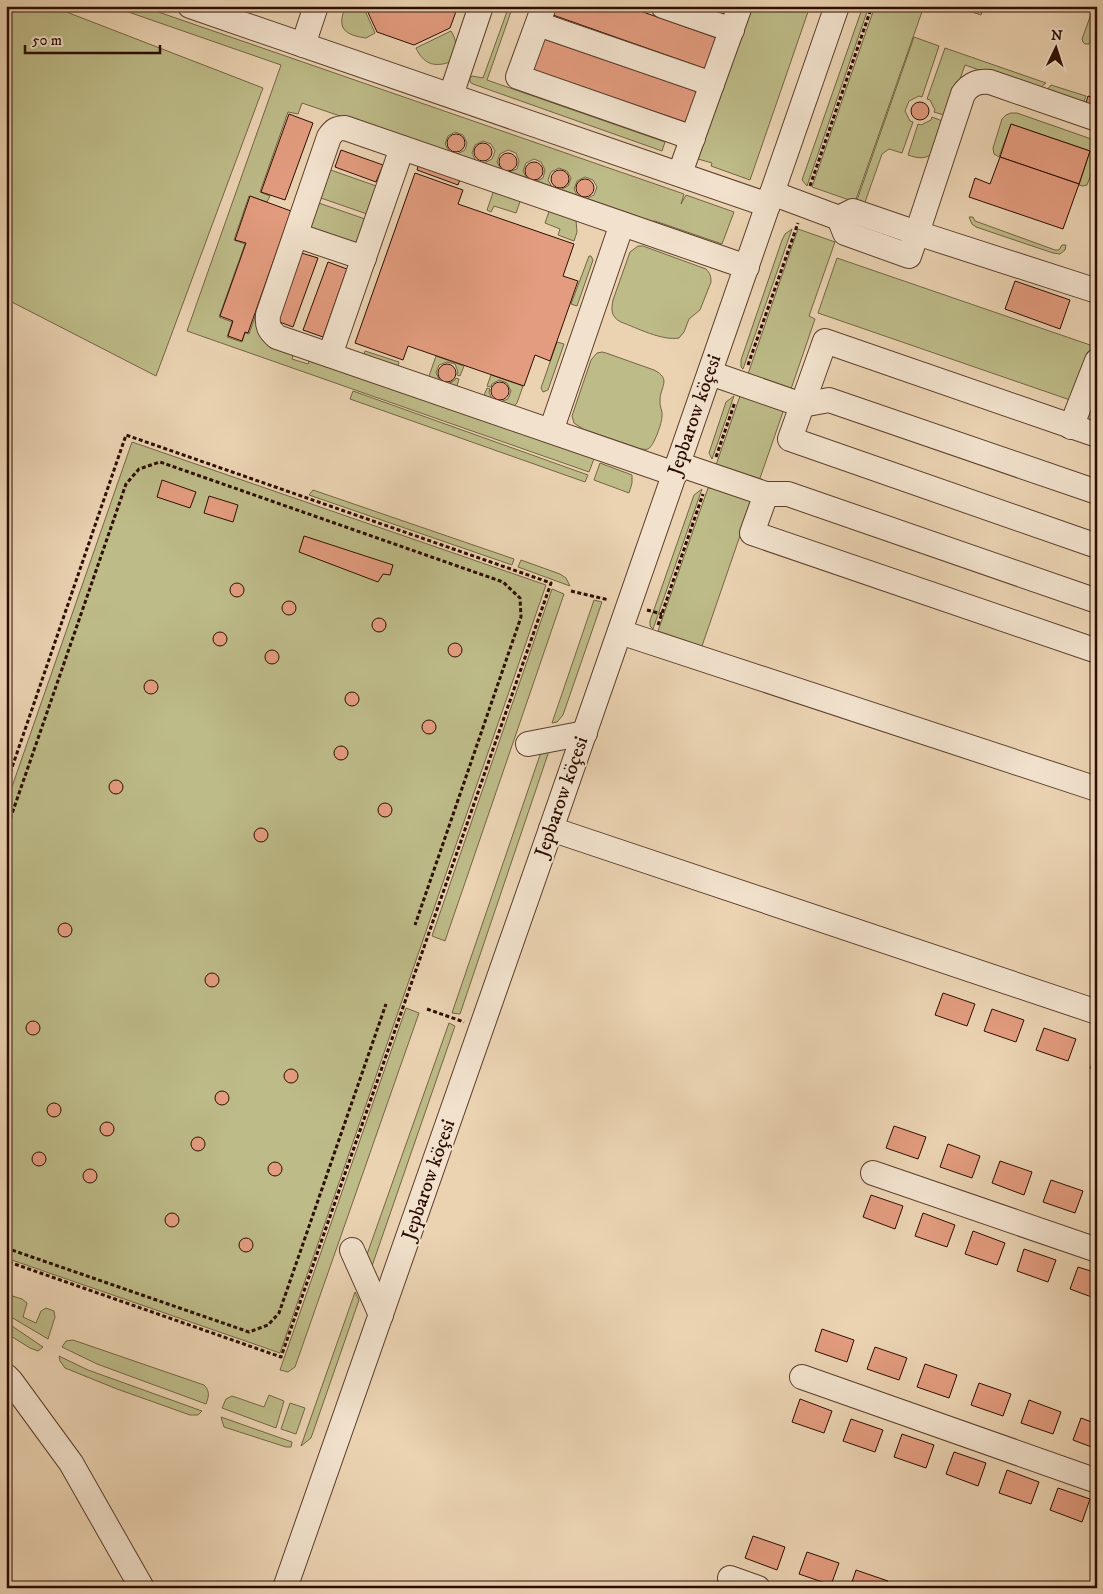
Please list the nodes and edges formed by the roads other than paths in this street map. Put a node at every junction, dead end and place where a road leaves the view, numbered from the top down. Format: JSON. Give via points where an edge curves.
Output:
{"nodes":[{"id":1,"x":190,"y":6,"type":"edge"},
{"id":2,"x":316,"y":6,"type":"edge"},
{"id":3,"x":481,"y":6,"type":"edge"},
{"id":4,"x":663,"y":6,"type":"edge"},
{"id":5,"x":740,"y":6,"type":"edge"},
{"id":6,"x":837,"y":6,"type":"edge"},
{"id":7,"x":541,"y":15,"type":"edge"},
{"id":8,"x":732,"y":30,"type":"junction"},
{"id":9,"x":303,"y":45,"type":"junction"},
{"id":10,"x":712,"y":84,"type":"junction"},
{"id":11,"x":451,"y":95,"type":"junction"},
{"id":12,"x":1097,"y":119,"type":"edge"},
{"id":13,"x":693,"y":138,"type":"junction"},
{"id":14,"x":402,"y":148,"type":"junction"},
{"id":15,"x":680,"y":173,"type":"junction"},
{"id":16,"x":770,"y":199,"type":"junction"},
{"id":17,"x":622,"y":224,"type":"junction"},
{"id":18,"x":917,"y":233,"type":"junction"},
{"id":19,"x":296,"y":234,"type":"junction"},
{"id":20,"x":364,"y":258,"type":"junction"},
{"id":21,"x":747,"y":267,"type":"junction"},
{"id":22,"x":1097,"y":291,"type":"edge"},
{"id":23,"x":330,"y":355,"type":"junction"},
{"id":24,"x":1097,"y":361,"type":"edge"},
{"id":25,"x":710,"y":373,"type":"junction"},
{"id":26,"x":802,"y":404,"type":"junction"},
{"id":27,"x":1071,"y":427,"type":"junction"},
{"id":28,"x":551,"y":431,"type":"junction"},
{"id":29,"x":1097,"y":435,"type":"edge"},
{"id":30,"x":676,"y":469,"type":"junction"},
{"id":31,"x":1097,"y":492,"type":"edge"},
{"id":32,"x":766,"y":494,"type":"junction"},
{"id":33,"x":1097,"y":546,"type":"edge"},
{"id":34,"x":1097,"y":601,"type":"edge"},
{"id":35,"x":620,"y":632,"type":"junction"},
{"id":36,"x":1097,"y":651,"type":"edge"},
{"id":37,"x":585,"y":733,"type":"junction"},
{"id":38,"x":528,"y":744,"type":"dead end"},
{"id":39,"x":1097,"y":789,"type":"edge"},
{"id":40,"x":552,"y":829,"type":"junction"},
{"id":41,"x":1097,"y":1012,"type":"edge"},
{"id":42,"x":873,"y":1173,"type":"dead end"},
{"id":43,"x":352,"y":1250,"type":"dead end"},
{"id":44,"x":1097,"y":1250,"type":"edge"},
{"id":45,"x":381,"y":1315,"type":"junction"},
{"id":46,"x":6,"y":1376,"type":"edge"},
{"id":47,"x":802,"y":1377,"type":"dead end"},
{"id":48,"x":1097,"y":1481,"type":"edge"},
{"id":49,"x":730,"y":1578,"type":"dead end"},
{"id":50,"x":142,"y":1588,"type":"edge"},
{"id":51,"x":285,"y":1588,"type":"edge"},
{"id":52,"x":758,"y":1588,"type":"edge"}],
"edges":[{"from":1,"to":9,"type":"street"},
{"from":2,"to":9,"type":"street"},
{"from":3,"to":11,"type":"street"},
{"from":4,"to":8,"type":"street"},
{"from":5,"to":8,"type":"street"},
{"from":6,"to":16,"type":"street","name":"Jepbarow köçesi"},
{"from":7,"to":10,"type":"street"},
{"from":7,"to":13,"type":"street","via":[[518,77]]},
{"from":8,"to":10,"type":"street"},
{"from":9,"to":11,"type":"street"},
{"from":10,"to":13,"type":"street"},
{"from":11,"to":15,"type":"street"},
{"from":12,"to":18,"type":"street","via":[[990,82],[973,83],[963,94]]},
{"from":13,"to":15,"type":"street"},
{"from":14,"to":17,"type":"street"},
{"from":14,"to":19,"type":"street","via":[[345,128],[333,131]]},
{"from":14,"to":20,"type":"street"},
{"from":15,"to":16,"type":"street"},
{"from":16,"to":18,"type":"street","via":[[804,205],[839,218],[852,211]]},
{"from":16,"to":21,"type":"street","name":"Jepbarow köçesi"},
{"from":17,"to":21,"type":"street"},
{"from":17,"to":28,"type":"street"},
{"from":18,"to":22,"type":"street"},
{"from":19,"to":20,"type":"street"},
{"from":19,"to":23,"type":"street","via":[[267,324],[278,337]]},
{"from":20,"to":23,"type":"street"},
{"from":21,"to":25,"type":"street","name":"Jepbarow köçesi"},
{"from":23,"to":28,"type":"street"},
{"from":24,"to":27,"type":"street"},
{"from":25,"to":26,"type":"street"},
{"from":25,"to":30,"type":"street","name":"Jepbarow köçesi"},
{"from":26,"to":27,"type":"street","via":[[825,341]]},
{"from":26,"to":31,"type":"street","via":[[829,400]]},
{"from":26,"to":33,"type":"street","via":[[790,439]]},
{"from":27,"to":29,"type":"street"},
{"from":28,"to":30,"type":"street"},
{"from":30,"to":32,"type":"street","via":[[710,475]]},
{"from":30,"to":35,"type":"street","name":"Jepbarow köçesi"},
{"from":32,"to":34,"type":"street","via":[[788,494]]},
{"from":32,"to":36,"type":"street","via":[[752,533]]},
{"from":35,"to":37,"type":"street","name":"Jepbarow köçesi"},
{"from":35,"to":39,"type":"street"},
{"from":37,"to":38,"type":"street"},
{"from":37,"to":40,"type":"street","name":"Jepbarow köçesi"},
{"from":40,"to":41,"type":"street"},
{"from":40,"to":45,"type":"street","name":"Jepbarow köçesi"},
{"from":42,"to":44,"type":"street"},
{"from":43,"to":45,"type":"street"},
{"from":45,"to":51,"type":"street","name":"Jepbarow köçesi"},
{"from":46,"to":50,"type":"street","via":[[72,1463]]},
{"from":47,"to":48,"type":"street"},
{"from":49,"to":52,"type":"street"}]}
